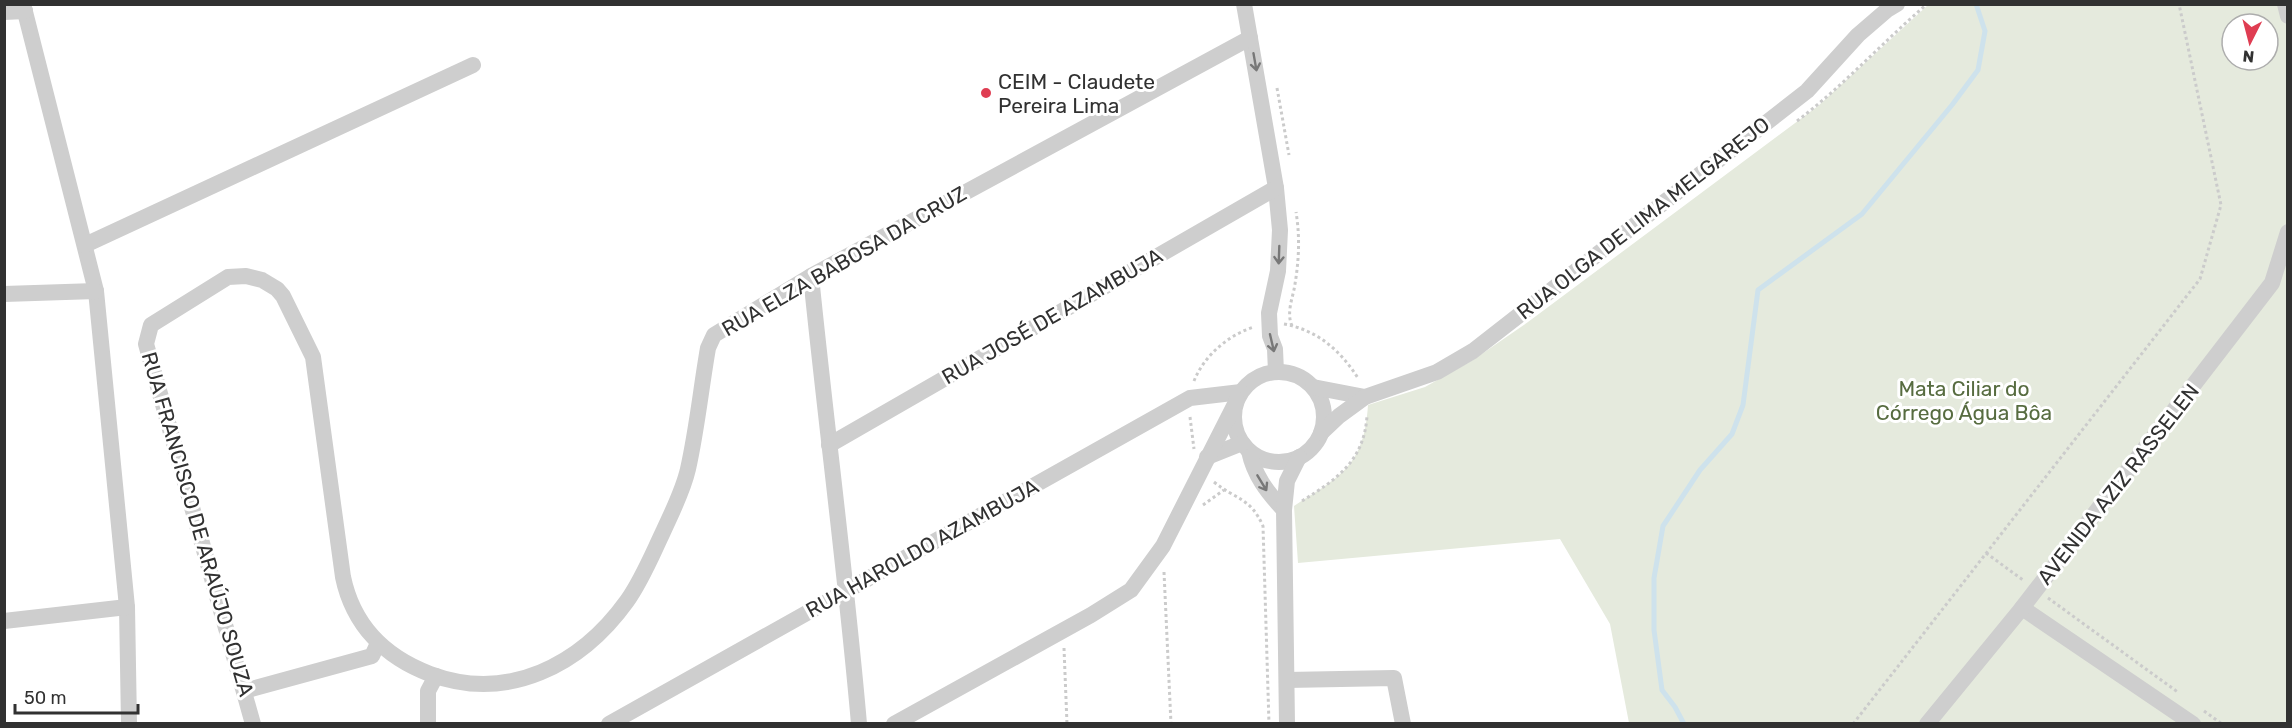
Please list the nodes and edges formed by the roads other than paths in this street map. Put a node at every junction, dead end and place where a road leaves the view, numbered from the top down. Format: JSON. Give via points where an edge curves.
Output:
{"nodes":[{"id":1,"x":1244,"y":4,"type":"edge"},
{"id":2,"x":1897,"y":4,"type":"edge"},
{"id":3,"x":2285,"y":4,"type":"edge"},
{"id":4,"x":24,"y":8,"type":"edge"},
{"id":5,"x":4,"y":12,"type":"edge"},
{"id":6,"x":2288,"y":16,"type":"edge"},
{"id":7,"x":1250,"y":38,"type":"junction"},
{"id":8,"x":473,"y":65,"type":"dead end"},
{"id":9,"x":1276,"y":188,"type":"junction"},
{"id":10,"x":2288,"y":232,"type":"edge"},
{"id":11,"x":85,"y":245,"type":"junction"},
{"id":12,"x":811,"y":276,"type":"junction"},
{"id":13,"x":96,"y":291,"type":"junction"},
{"id":14,"x":4,"y":294,"type":"edge"},
{"id":15,"x":151,"y":325,"type":"joint"},
{"id":16,"x":1276,"y":372,"type":"junction"},
{"id":17,"x":1313,"y":387,"type":"junction"},
{"id":18,"x":1239,"y":396,"type":"junction"},
{"id":19,"x":1367,"y":397,"type":"junction"},
{"id":20,"x":1321,"y":433,"type":"junction"},
{"id":21,"x":829,"y":445,"type":"junction"},
{"id":22,"x":1246,"y":447,"type":"junction"},
{"id":23,"x":1299,"y":457,"type":"junction"},
{"id":24,"x":1204,"y":463,"type":"junction"},
{"id":25,"x":1284,"y":510,"type":"junction"},
{"id":26,"x":847,"y":590,"type":"junction"},
{"id":27,"x":127,"y":608,"type":"junction"},
{"id":28,"x":2022,"y":608,"type":"junction"},
{"id":29,"x":4,"y":621,"type":"edge"},
{"id":30,"x":378,"y":643,"type":"junction"},
{"id":31,"x":436,"y":676,"type":"junction"},
{"id":32,"x":1287,"y":680,"type":"junction"},
{"id":33,"x":244,"y":691,"type":"junction"},
{"id":34,"x":2198,"y":717,"type":"edge"},
{"id":35,"x":129,"y":723,"type":"edge"},
{"id":36,"x":253,"y":723,"type":"edge"},
{"id":37,"x":428,"y":723,"type":"edge"},
{"id":38,"x":609,"y":723,"type":"edge"},
{"id":39,"x":859,"y":723,"type":"edge"},
{"id":40,"x":894,"y":723,"type":"edge"},
{"id":41,"x":1287,"y":723,"type":"edge"},
{"id":42,"x":1403,"y":723,"type":"edge"},
{"id":43,"x":1927,"y":723,"type":"edge"}],
"edges":[{"from":1,"to":7,"type":"street"},
{"from":2,"to":19,"type":"street","name":"RUA OLGA DE LIMA MELGAREJO","via":[[1858,35],[1806,91],[1473,351],[1437,372]]},
{"from":3,"to":6,"type":"street"},
{"from":4,"to":5,"type":"street"},
{"from":4,"to":11,"type":"street"},
{"from":7,"to":9,"type":"street","one_way":true},
{"from":7,"to":12,"type":"street","name":"RUA ELZA BABOSA DA CRUZ"},
{"from":8,"to":11,"type":"street"},
{"from":9,"to":16,"type":"street","one_way":true,"via":[[1278,271],[1269,313]]},
{"from":9,"to":21,"type":"street","name":"RUA JOSÉ DE AZAMBUJA"},
{"from":10,"to":28,"type":"street","name":"AVENIDA AZIZ RASSELEN","via":[[2272,284]]},
{"from":11,"to":13,"type":"street"},
{"from":12,"to":21,"type":"street"},
{"from":12,"to":31,"type":"street","name":"RUA ELZA BABOSA DA CRUZ","via":[[714,335],[708,348],[688,470],[640,581],[613,618],[565,658],[516,681],[475,684]]},
{"from":13,"to":14,"type":"street"},
{"from":13,"to":27,"type":"street"},
{"from":15,"to":30,"type":"street","name":"RUA ELZA BABOSA DA CRUZ","via":[[228,277],[254,277],[278,289],[288,303],[313,357],[345,590],[358,619]]},
{"from":15,"to":33,"type":"street","name":"RUA FRANCISCO DE ARAÚJO SOUZA","via":[[146,344]]},
{"from":16,"to":17,"type":"street","via":[[1296,376]]},
{"from":16,"to":18,"type":"street","via":[[1256,378]]},
{"from":17,"to":19,"type":"street"},
{"from":17,"to":20,"type":"street","via":[[1323,409]]},
{"from":18,"to":22,"type":"street","via":[[1234,422]]},
{"from":18,"to":24,"type":"street"},
{"from":18,"to":26,"type":"street","name":"RUA HAROLDO AZAMBUJA","via":[[1190,398]]},
{"from":19,"to":20,"type":"street","name":"RUA OLGA DE LIMA MELGAREJO"},
{"from":20,"to":23,"type":"street"},
{"from":21,"to":26,"type":"street"},
{"from":22,"to":23,"type":"street","via":[[1260,458],[1273,461]]},
{"from":22,"to":24,"type":"street"},
{"from":22,"to":25,"type":"street","one_way":true,"via":[[1258,478]]},
{"from":23,"to":25,"type":"street","via":[[1287,481]]},
{"from":24,"to":40,"type":"street","via":[[1163,546],[1131,590]]},
{"from":25,"to":32,"type":"street"},
{"from":26,"to":38,"type":"street","name":"RUA HAROLDO AZAMBUJA"},
{"from":26,"to":39,"type":"street"},
{"from":27,"to":29,"type":"street"},
{"from":27,"to":35,"type":"street"},
{"from":28,"to":34,"type":"street"},
{"from":28,"to":43,"type":"street","name":"AVENIDA AZIZ RASSELEN"},
{"from":30,"to":31,"type":"street","name":"RUA ELZA BABOSA DA CRUZ","via":[[405,662]]},
{"from":30,"to":33,"type":"street","via":[[372,656]]},
{"from":31,"to":37,"type":"street","via":[[428,691]]},
{"from":32,"to":41,"type":"street"},
{"from":32,"to":42,"type":"street","via":[[1394,678]]},
{"from":33,"to":36,"type":"street","name":"RUA FRANCISCO DE ARAÚJO SOUZA"}]}
